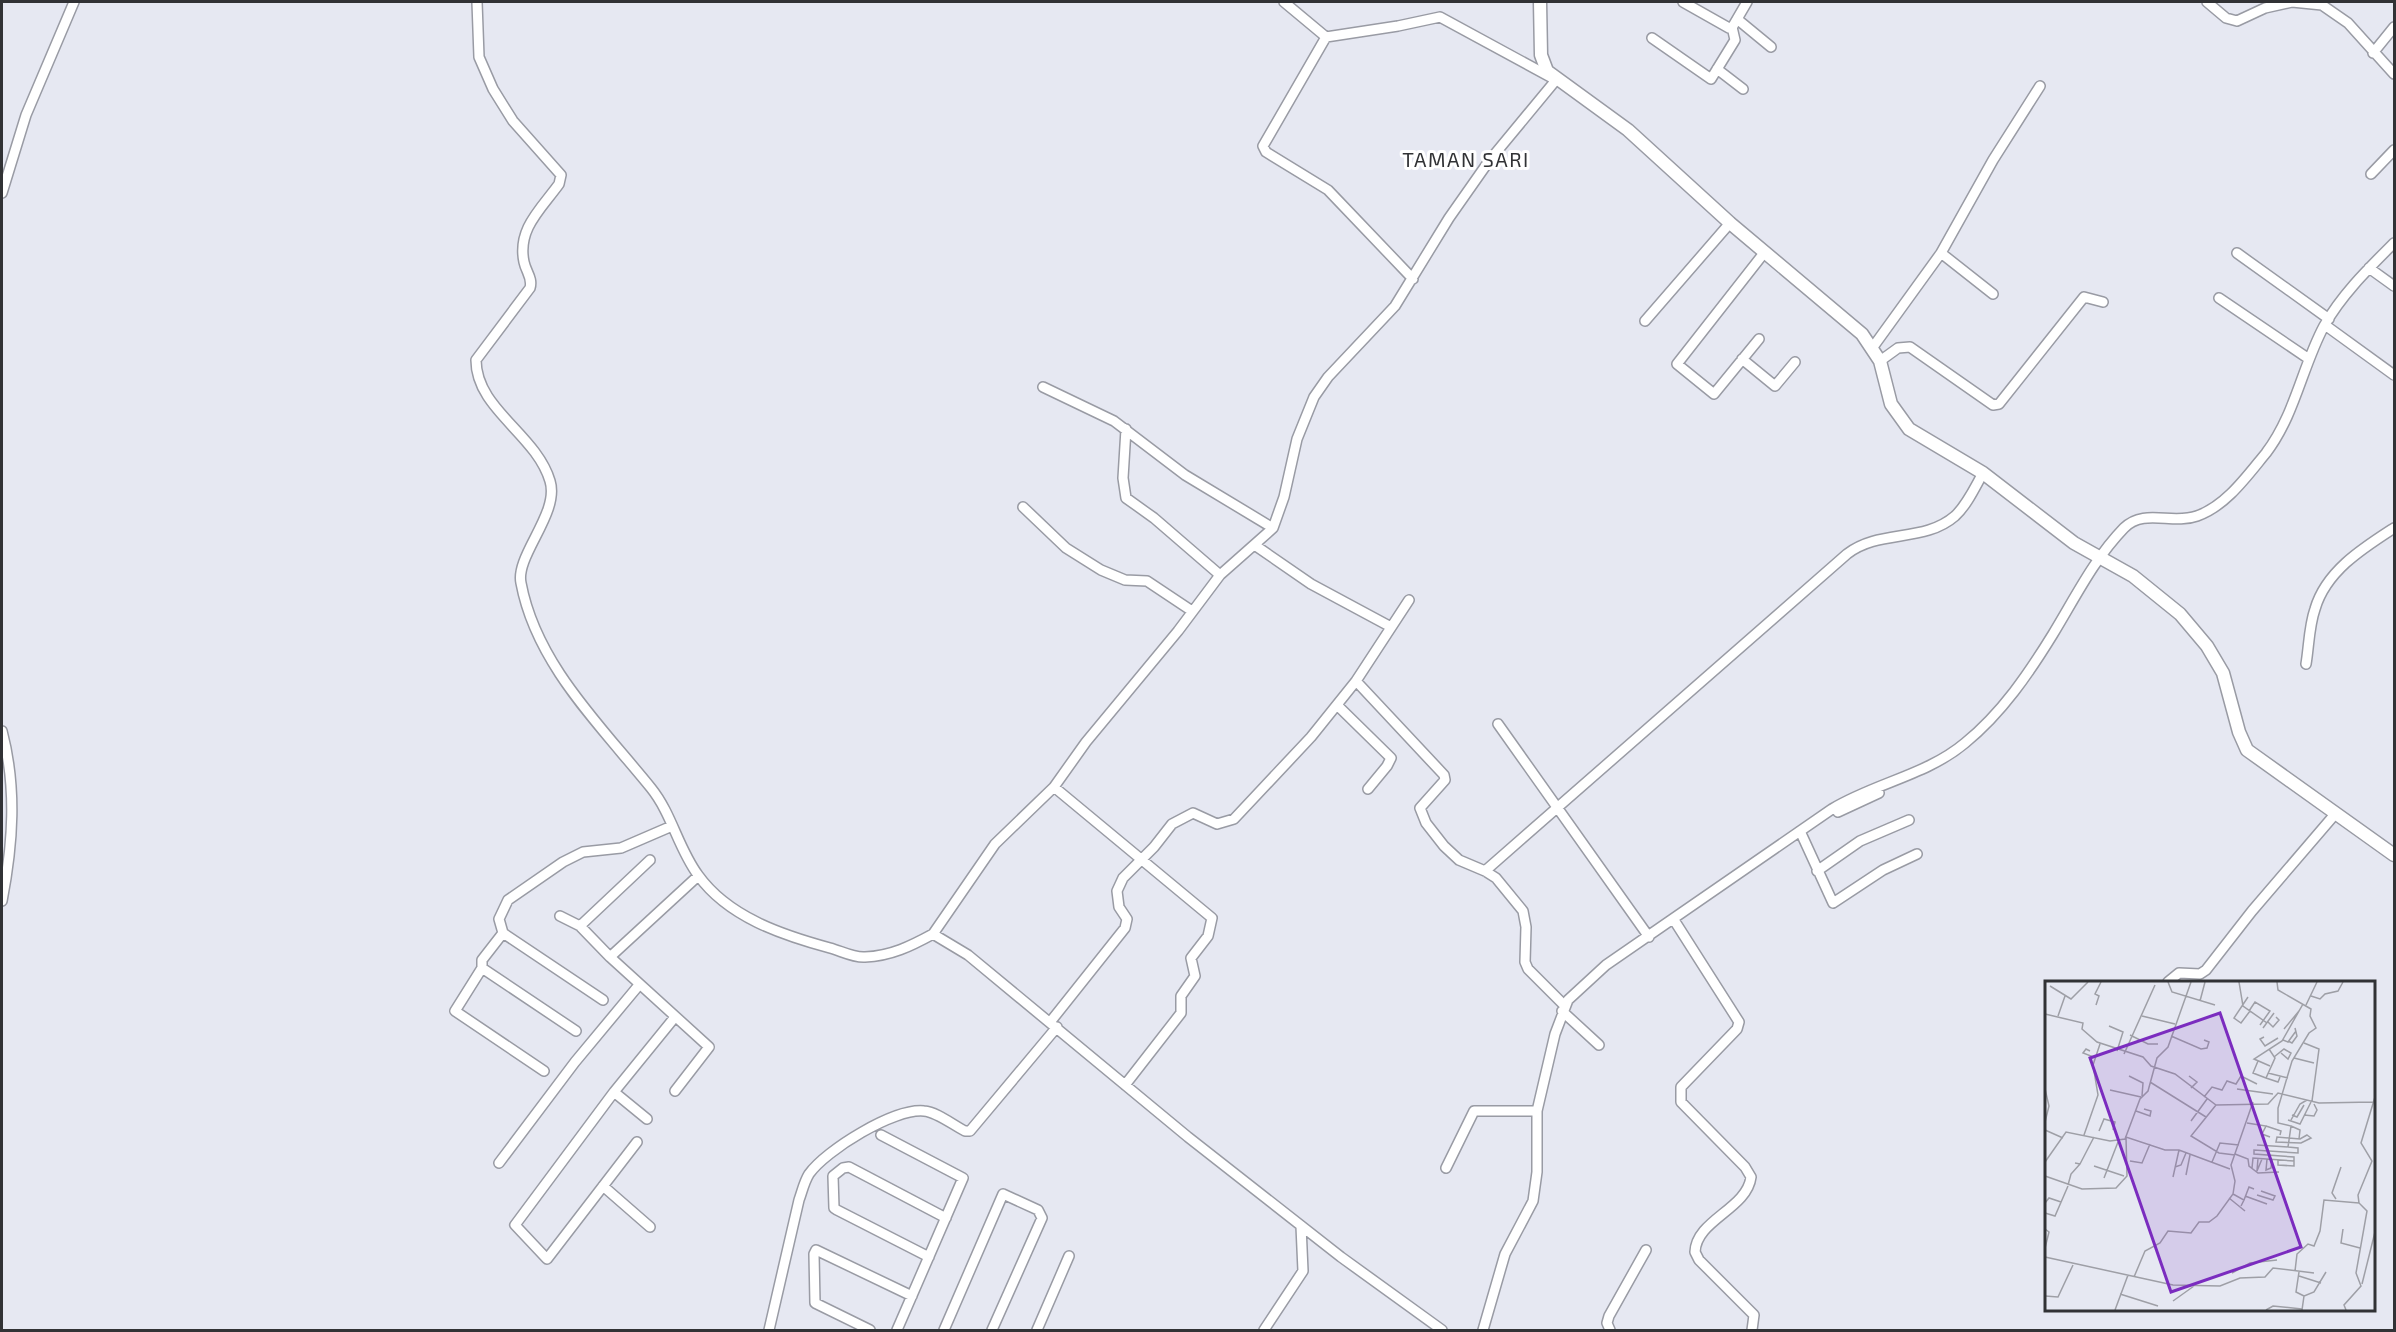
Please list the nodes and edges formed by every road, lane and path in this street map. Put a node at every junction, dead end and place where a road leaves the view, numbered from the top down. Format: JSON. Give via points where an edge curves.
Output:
{"nodes":[{"id":1,"x":74,"y":2,"type":"edge"},
{"id":2,"x":477,"y":2,"type":"edge"},
{"id":3,"x":1284,"y":2,"type":"edge"},
{"id":4,"x":1540,"y":2,"type":"edge"},
{"id":5,"x":1683,"y":2,"type":"edge"},
{"id":6,"x":1747,"y":2,"type":"edge"},
{"id":7,"x":2207,"y":2,"type":"edge"},
{"id":8,"x":1698,"y":5,"type":"edge"},
{"id":9,"x":1734,"y":23,"type":"junction"},
{"id":10,"x":2394,"y":27,"type":"edge"},
{"id":11,"x":1326,"y":38,"type":"junction"},
{"id":12,"x":1652,"y":38,"type":"dead end"},
{"id":13,"x":1771,"y":47,"type":"dead end"},
{"id":14,"x":2373,"y":53,"type":"junction"},
{"id":15,"x":1716,"y":69,"type":"junction"},
{"id":16,"x":2394,"y":74,"type":"edge"},
{"id":17,"x":1556,"y":80,"type":"junction"},
{"id":18,"x":2040,"y":86,"type":"dead end"},
{"id":19,"x":1743,"y":89,"type":"dead end"},
{"id":20,"x":2393,"y":154,"type":"edge"},
{"id":21,"x":2371,"y":174,"type":"dead end"},
{"id":22,"x":2,"y":194,"type":"edge"},
{"id":23,"x":1730,"y":223,"type":"junction"},
{"id":24,"x":2394,"y":243,"type":"edge"},
{"id":25,"x":2237,"y":252,"type":"dead end"},
{"id":26,"x":1764,"y":253,"type":"junction"},
{"id":27,"x":1941,"y":253,"type":"junction"},
{"id":28,"x":2369,"y":268,"type":"junction"},
{"id":29,"x":1413,"y":279,"type":"junction"},
{"id":30,"x":2394,"y":286,"type":"edge"},
{"id":31,"x":1993,"y":294,"type":"dead end"},
{"id":32,"x":2219,"y":298,"type":"dead end"},
{"id":33,"x":2103,"y":302,"type":"dead end"},
{"id":34,"x":1645,"y":321,"type":"dead end"},
{"id":35,"x":2327,"y":322,"type":"junction"},
{"id":36,"x":1759,"y":339,"type":"dead end"},
{"id":37,"x":1873,"y":347,"type":"junction"},
{"id":38,"x":2309,"y":359,"type":"junction"},
{"id":39,"x":1742,"y":360,"type":"junction"},
{"id":40,"x":1880,"y":361,"type":"junction"},
{"id":41,"x":1795,"y":362,"type":"dead end"},
{"id":42,"x":2394,"y":375,"type":"edge"},
{"id":43,"x":1043,"y":387,"type":"dead end"},
{"id":44,"x":1126,"y":429,"type":"junction"},
{"id":45,"x":1983,"y":473,"type":"junction"},
{"id":46,"x":1023,"y":507,"type":"dead end"},
{"id":47,"x":1273,"y":528,"type":"junction"},
{"id":48,"x":2394,"y":528,"type":"edge"},
{"id":49,"x":1256,"y":546,"type":"junction"},
{"id":50,"x":2099,"y":558,"type":"junction"},
{"id":51,"x":1220,"y":575,"type":"junction"},
{"id":52,"x":1409,"y":600,"type":"dead end"},
{"id":53,"x":1192,"y":611,"type":"junction"},
{"id":54,"x":1391,"y":627,"type":"junction"},
{"id":55,"x":2306,"y":664,"type":"dead end"},
{"id":56,"x":1356,"y":681,"type":"junction"},
{"id":57,"x":1338,"y":706,"type":"junction"},
{"id":58,"x":1498,"y":724,"type":"dead end"},
{"id":59,"x":2,"y":731,"type":"edge"},
{"id":60,"x":1054,"y":787,"type":"junction"},
{"id":61,"x":1368,"y":789,"type":"dead end"},
{"id":62,"x":1879,"y":793,"type":"dead end"},
{"id":63,"x":1558,"y":807,"type":"junction"},
{"id":64,"x":2336,"y":813,"type":"junction"},
{"id":65,"x":1909,"y":820,"type":"dead end"},
{"id":66,"x":672,"y":826,"type":"junction"},
{"id":67,"x":1801,"y":833,"type":"junction"},
{"id":68,"x":1917,"y":854,"type":"dead end"},
{"id":69,"x":2394,"y":855,"type":"edge"},
{"id":70,"x":650,"y":860,"type":"dead end"},
{"id":71,"x":1141,"y":861,"type":"junction"},
{"id":72,"x":1485,"y":871,"type":"junction"},
{"id":73,"x":1817,"y":871,"type":"junction"},
{"id":74,"x":698,"y":876,"type":"junction"},
{"id":75,"x":2,"y":901,"type":"edge"},
{"id":76,"x":560,"y":915,"type":"dead end"},
{"id":77,"x":1674,"y":920,"type":"junction"},
{"id":78,"x":580,"y":926,"type":"junction"},
{"id":79,"x":503,"y":933,"type":"junction"},
{"id":80,"x":933,"y":934,"type":"junction"},
{"id":81,"x":1648,"y":937,"type":"junction"},
{"id":82,"x":610,"y":957,"type":"junction"},
{"id":83,"x":482,"y":968,"type":"junction"},
{"id":84,"x":2169,"y":981,"type":"edge"},
{"id":85,"x":639,"y":985,"type":"junction"},
{"id":86,"x":603,"y":1000,"type":"dead end"},
{"id":87,"x":1563,"y":1008,"type":"junction"},
{"id":88,"x":675,"y":1017,"type":"junction"},
{"id":89,"x":1054,"y":1024,"type":"junction"},
{"id":90,"x":576,"y":1031,"type":"dead end"},
{"id":91,"x":1599,"y":1046,"type":"dead end"},
{"id":92,"x":544,"y":1071,"type":"dead end"},
{"id":93,"x":1125,"y":1085,"type":"junction"},
{"id":94,"x":675,"y":1091,"type":"dead end"},
{"id":95,"x":614,"y":1092,"type":"junction"},
{"id":96,"x":1537,"y":1111,"type":"junction"},
{"id":97,"x":647,"y":1119,"type":"dead end"},
{"id":98,"x":881,"y":1135,"type":"dead end"},
{"id":99,"x":637,"y":1142,"type":"dead end"},
{"id":100,"x":499,"y":1163,"type":"dead end"},
{"id":101,"x":1446,"y":1168,"type":"dead end"},
{"id":102,"x":603,"y":1186,"type":"junction"},
{"id":103,"x":946,"y":1218,"type":"junction"},
{"id":104,"x":1301,"y":1226,"type":"junction"},
{"id":105,"x":650,"y":1227,"type":"dead end"},
{"id":106,"x":1646,"y":1250,"type":"dead end"},
{"id":107,"x":1069,"y":1256,"type":"dead end"},
{"id":108,"x":929,"y":1257,"type":"junction"},
{"id":109,"x":912,"y":1296,"type":"junction"},
{"id":110,"x":769,"y":1330,"type":"edge"},
{"id":111,"x":870,"y":1330,"type":"edge"},
{"id":112,"x":897,"y":1330,"type":"edge"},
{"id":113,"x":944,"y":1330,"type":"edge"},
{"id":114,"x":992,"y":1330,"type":"edge"},
{"id":115,"x":1037,"y":1330,"type":"edge"},
{"id":116,"x":1264,"y":1330,"type":"edge"},
{"id":117,"x":1442,"y":1330,"type":"edge"},
{"id":118,"x":1483,"y":1330,"type":"edge"},
{"id":119,"x":1610,"y":1330,"type":"edge"},
{"id":120,"x":1752,"y":1330,"type":"edge"}],
"edges":[{"from":1,"to":22,"type":"street","via":[[26,115]]},
{"from":2,"to":66,"type":"street","via":[[478,57],[493,90],[513,122],[561,175],[559,184],[524,232],[524,262],[530,288],[477,360],[478,379],[486,395],[520,432],[546,469],[552,490],[537,539],[522,566],[520,582],[550,661],[660,799]]},
{"from":3,"to":11,"type":"street"},
{"from":4,"to":17,"type":"street","via":[[1543,63]]},
{"from":5,"to":8,"type":"street"},
{"from":6,"to":9,"type":"street"},
{"from":7,"to":14,"type":"street","via":[[2226,18],[2237,21],[2265,8],[2292,2],[2322,5],[2348,23]]},
{"from":8,"to":9,"type":"street","via":[[1726,27]]},
{"from":9,"to":13,"type":"street"},
{"from":9,"to":15,"type":"street","via":[[1735,40]]},
{"from":10,"to":14,"type":"street"},
{"from":11,"to":17,"type":"street","via":[[1440,17]]},
{"from":11,"to":29,"type":"street","via":[[1264,141],[1264,150],[1328,190]]},
{"from":12,"to":15,"type":"street","via":[[1711,79]]},
{"from":14,"to":16,"type":"street"},
{"from":15,"to":19,"type":"street"},
{"from":17,"to":23,"type":"street","via":[[1628,130]]},
{"from":17,"to":29,"type":"street","via":[[1449,218]]},
{"from":18,"to":27,"type":"street"},
{"from":20,"to":21,"type":"street"},
{"from":23,"to":26,"type":"street"},
{"from":23,"to":34,"type":"street"},
{"from":24,"to":28,"type":"street"},
{"from":25,"to":35,"type":"street"},
{"from":26,"to":37,"type":"street","via":[[1858,329]]},
{"from":26,"to":39,"type":"street","via":[[1677,364],[1714,394]]},
{"from":27,"to":31,"type":"street"},
{"from":27,"to":37,"type":"street"},
{"from":28,"to":30,"type":"street"},
{"from":28,"to":35,"type":"street"},
{"from":29,"to":47,"type":"street","via":[[1395,306],[1314,397],[1297,439]]},
{"from":32,"to":38,"type":"street"},
{"from":33,"to":40,"type":"street","via":[[2084,297],[1997,405],[1910,347],[1898,348]]},
{"from":35,"to":38,"type":"street"},
{"from":35,"to":42,"type":"street"},
{"from":36,"to":39,"type":"street"},
{"from":37,"to":40,"type":"street"},
{"from":38,"to":50,"type":"street","via":[[2278,435],[2230,494],[2217,506],[2190,518],[2136,519]]},
{"from":39,"to":41,"type":"street","via":[[1775,386]]},
{"from":40,"to":45,"type":"street","via":[[1886,392],[1903,422]]},
{"from":43,"to":44,"type":"street"},
{"from":44,"to":47,"type":"street","via":[[1185,475]]},
{"from":44,"to":51,"type":"street","via":[[1126,498]]},
{"from":45,"to":50,"type":"street"},
{"from":45,"to":63,"type":"street","via":[[1964,506],[1949,520],[1919,533],[1867,542],[1847,554]]},
{"from":46,"to":53,"type":"street","via":[[1066,548],[1093,565],[1122,579],[1148,581]]},
{"from":47,"to":49,"type":"street"},
{"from":48,"to":55,"type":"street","via":[[2366,546],[2324,588],[2315,608]]},
{"from":49,"to":51,"type":"street"},
{"from":49,"to":54,"type":"street","via":[[1311,584]]},
{"from":50,"to":64,"type":"street","via":[[2152,590],[2194,630],[2223,673],[2247,750]]},
{"from":50,"to":67,"type":"street","via":[[2018,686],[1979,731],[1951,754],[1850,798]]},
{"from":51,"to":53,"type":"street"},
{"from":52,"to":54,"type":"street"},
{"from":53,"to":60,"type":"street"},
{"from":54,"to":56,"type":"street"},
{"from":56,"to":57,"type":"street"},
{"from":56,"to":72,"type":"street","via":[[1444,775],[1445,780],[1420,810],[1426,823],[1459,861]]},
{"from":57,"to":61,"type":"street","via":[[1391,758]]},
{"from":57,"to":71,"type":"street","via":[[1234,819],[1217,824],[1192,813],[1172,824]]},
{"from":58,"to":63,"type":"street"},
{"from":59,"to":75,"type":"street","via":[[13,820]]},
{"from":60,"to":71,"type":"street"},
{"from":60,"to":80,"type":"street","via":[[995,844]]},
{"from":62,"to":67,"type":"street"},
{"from":63,"to":72,"type":"street"},
{"from":63,"to":81,"type":"street"},
{"from":64,"to":69,"type":"street"},
{"from":64,"to":84,"type":"street","via":[[2206,970],[2200,974],[2179,973]]},
{"from":65,"to":73,"type":"street","via":[[1860,841]]},
{"from":66,"to":74,"type":"street","via":[[681,850]]},
{"from":66,"to":79,"type":"street","via":[[621,848],[582,852],[563,862],[508,900],[499,919]]},
{"from":67,"to":73,"type":"street"},
{"from":67,"to":77,"type":"street"},
{"from":68,"to":73,"type":"street","via":[[1883,870],[1835,903]]},
{"from":70,"to":78,"type":"street"},
{"from":71,"to":89,"type":"street","via":[[1123,878],[1117,891],[1119,907],[1127,919],[1125,928]]},
{"from":71,"to":93,"type":"street","via":[[1212,918],[1213,924],[1191,958],[1195,976],[1181,996],[1181,1013]]},
{"from":72,"to":87,"type":"street","via":[[1496,878],[1522,911],[1526,927],[1525,962]]},
{"from":74,"to":80,"type":"street","via":[[738,913],[807,942],[863,958],[903,951]]},
{"from":74,"to":82,"type":"street"},
{"from":76,"to":78,"type":"street"},
{"from":77,"to":81,"type":"street"},
{"from":77,"to":120,"type":"street","via":[[1739,1022],[1737,1029],[1681,1087],[1679,1095],[1681,1102],[1751,1177],[1744,1193],[1700,1236],[1695,1252],[1754,1316]]},
{"from":78,"to":82,"type":"street"},
{"from":79,"to":83,"type":"street","via":[[482,960]]},
{"from":79,"to":86,"type":"street"},
{"from":80,"to":89,"type":"street","via":[[968,955]]},
{"from":81,"to":87,"type":"street","via":[[1606,965]]},
{"from":82,"to":85,"type":"street"},
{"from":83,"to":90,"type":"street"},
{"from":83,"to":92,"type":"street","via":[[456,1013]]},
{"from":85,"to":88,"type":"street"},
{"from":85,"to":100,"type":"street"},
{"from":87,"to":91,"type":"street"},
{"from":87,"to":96,"type":"street"},
{"from":88,"to":94,"type":"street","via":[[709,1047]]},
{"from":88,"to":95,"type":"street"},
{"from":89,"to":93,"type":"street"},
{"from":89,"to":110,"type":"street","via":[[970,1131],[929,1112],[910,1112],[866,1130],[818,1165],[804,1183]]},
{"from":93,"to":104,"type":"street"},
{"from":95,"to":97,"type":"street"},
{"from":95,"to":102,"type":"street","via":[[515,1225],[548,1259]]},
{"from":96,"to":101,"type":"street","via":[[1474,1111]]},
{"from":96,"to":118,"type":"street","via":[[1533,1201],[1505,1254]]},
{"from":98,"to":103,"type":"street","via":[[963,1178]]},
{"from":99,"to":102,"type":"street"},
{"from":102,"to":105,"type":"street"},
{"from":103,"to":108,"type":"street"},
{"from":103,"to":108,"type":"street","via":[[849,1167],[833,1176],[834,1208]]},
{"from":104,"to":116,"type":"street","via":[[1303,1271]]},
{"from":104,"to":117,"type":"street"},
{"from":106,"to":119,"type":"street","via":[[1609,1316]]},
{"from":107,"to":115,"type":"street"},
{"from":108,"to":109,"type":"street"},
{"from":109,"to":111,"type":"street","via":[[816,1250],[815,1303]]},
{"from":109,"to":112,"type":"street"},
{"from":113,"to":114,"type":"street","via":[[1004,1194],[1038,1210],[1042,1218]]}]}
